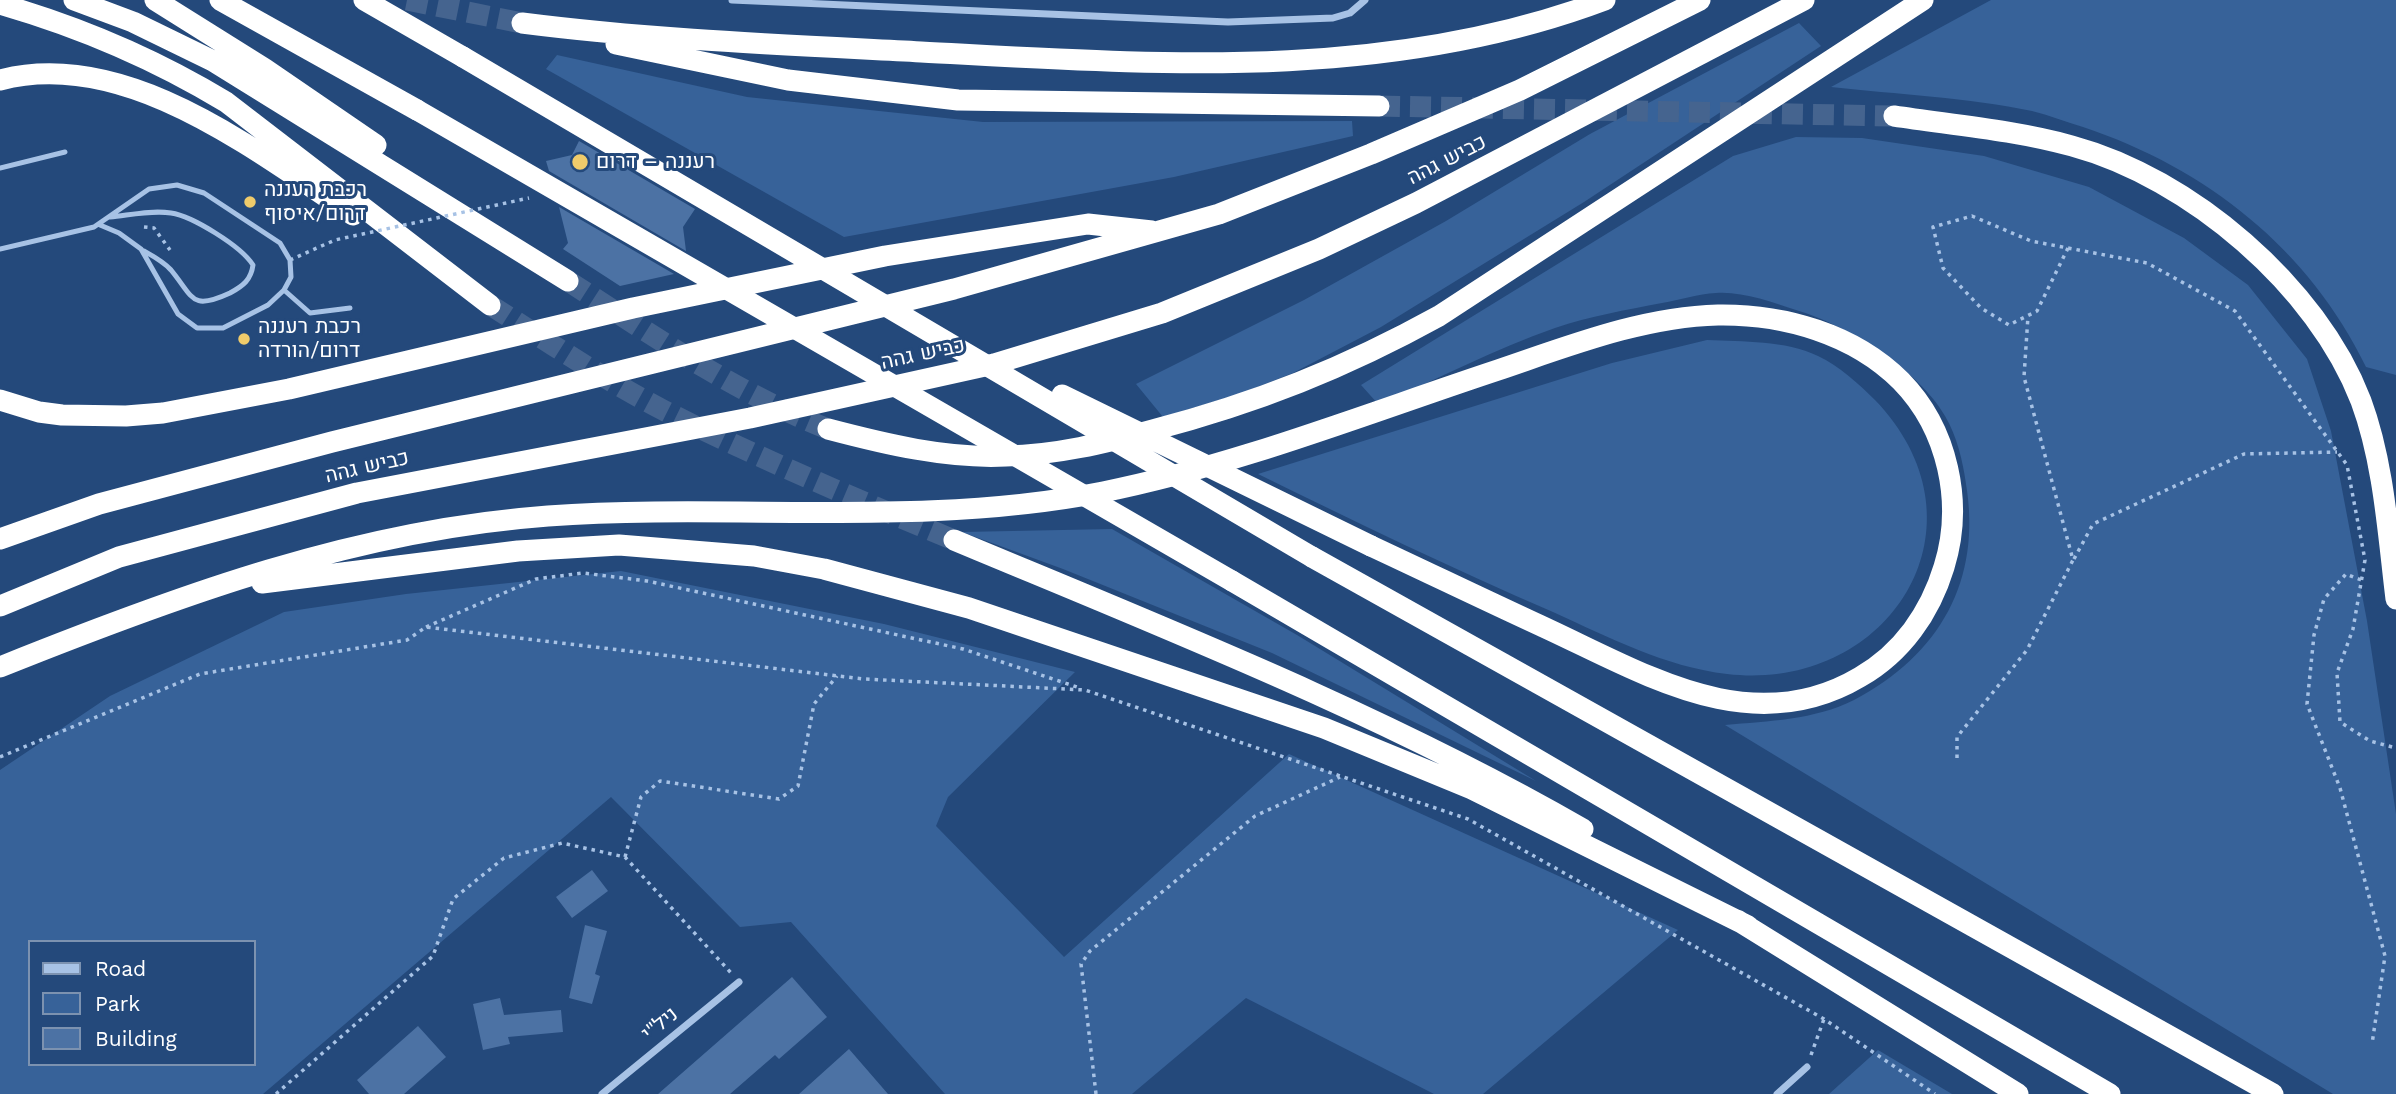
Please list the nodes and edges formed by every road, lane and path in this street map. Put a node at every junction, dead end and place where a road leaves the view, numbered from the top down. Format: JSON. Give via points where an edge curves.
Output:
{"nodes":[{"id":1,"x":74,"y":0,"type":"edge"},
{"id":2,"x":155,"y":0,"type":"edge"},
{"id":3,"x":220,"y":0,"type":"edge"},
{"id":4,"x":364,"y":0,"type":"edge"},
{"id":5,"x":732,"y":0,"type":"edge"},
{"id":6,"x":1605,"y":0,"type":"edge"},
{"id":7,"x":1700,"y":0,"type":"edge"},
{"id":8,"x":1804,"y":0,"type":"edge"},
{"id":9,"x":1923,"y":0,"type":"edge"},
{"id":10,"x":1364,"y":1,"type":"edge"},
{"id":11,"x":0,"y":4,"type":"edge"},
{"id":12,"x":0,"y":80,"type":"edge"},
{"id":13,"x":1379,"y":106,"type":"tunnel mouth"},
{"id":14,"x":1894,"y":116,"type":"tunnel mouth"},
{"id":15,"x":65,"y":152,"type":"dead end"},
{"id":16,"x":0,"y":168,"type":"edge"},
{"id":17,"x":542,"y":195,"type":"dead end"},
{"id":18,"x":110,"y":217,"type":"junction"},
{"id":19,"x":100,"y":225,"type":"junction"},
{"id":20,"x":140,"y":227,"type":"dead end"},
{"id":21,"x":1160,"y":232,"type":"junction"},
{"id":22,"x":513,"y":246,"type":"junction"},
{"id":23,"x":2068,"y":248,"type":"junction"},
{"id":24,"x":0,"y":249,"type":"edge"},
{"id":25,"x":141,"y":249,"type":"junction"},
{"id":26,"x":176,"y":259,"type":"dead end"},
{"id":27,"x":290,"y":260,"type":"junction"},
{"id":28,"x":252,"y":271,"type":"junction"},
{"id":29,"x":568,"y":281,"type":"tunnel mouth"},
{"id":30,"x":284,"y":290,"type":"junction"},
{"id":31,"x":350,"y":308,"type":"dead end"},
{"id":32,"x":894,"y":311,"type":"junction"},
{"id":33,"x":2028,"y":315,"type":"junction"},
{"id":34,"x":0,"y":400,"type":"edge"},
{"id":35,"x":828,"y":429,"type":"tunnel mouth"},
{"id":36,"x":2337,"y":452,"type":"junction"},
{"id":37,"x":0,"y":539,"type":"edge"},
{"id":38,"x":954,"y":540,"type":"tunnel mouth"},
{"id":39,"x":2073,"y":560,"type":"junction"},
{"id":40,"x":2361,"y":580,"type":"junction"},
{"id":41,"x":184,"y":595,"type":"junction"},
{"id":42,"x":2396,"y":599,"type":"edge"},
{"id":43,"x":0,"y":606,"type":"edge"},
{"id":44,"x":426,"y":627,"type":"junction"},
{"id":45,"x":0,"y":667,"type":"edge"},
{"id":46,"x":837,"y":676,"type":"junction"},
{"id":47,"x":1085,"y":690,"type":"junction"},
{"id":48,"x":2396,"y":748,"type":"edge"},
{"id":49,"x":0,"y":757,"type":"edge"},
{"id":50,"x":1957,"y":758,"type":"dead end"},
{"id":51,"x":1341,"y":777,"type":"junction"},
{"id":52,"x":625,"y":857,"type":"junction"},
{"id":53,"x":1748,"y":926,"type":"junction"},
{"id":54,"x":739,"y":982,"type":"joint"},
{"id":55,"x":1824,"y":1019,"type":"junction"},
{"id":56,"x":2372,"y":1044,"type":"dead end"},
{"id":57,"x":1807,"y":1067,"type":"joint"},
{"id":58,"x":607,"y":1093,"type":"edge"},
{"id":59,"x":276,"y":1094,"type":"edge"},
{"id":60,"x":1096,"y":1094,"type":"edge"},
{"id":61,"x":1777,"y":1094,"type":"edge"},
{"id":62,"x":1935,"y":1094,"type":"edge"},
{"id":63,"x":2018,"y":1094,"type":"edge"},
{"id":64,"x":2110,"y":1094,"type":"edge"},
{"id":65,"x":2273,"y":1094,"type":"edge"}],
"edges":[{"from":1,"to":22,"type":"highway","via":[[133,22],[213,61]]},
{"from":2,"to":22,"type":"highway","via":[[350,126]]},
{"from":3,"to":64,"type":"highway","bridge":true,"via":[[1232,581]]},
{"from":4,"to":32,"type":"highway","bridge":true},
{"from":5,"to":10,"type":"street","via":[[1228,22],[1333,18],[1350,13]]},
{"from":6,"to":13,"type":"highway","via":[[1483,37],[1364,57],[1293,62],[996,55],[526,24],[736,70],[958,100]]},
{"from":7,"to":21,"type":"highway","name":"כביש גהה","via":[[1520,90],[1384,149],[1219,214]]},
{"from":8,"to":43,"type":"highway","name":"כביש גהה","via":[[1416,203],[1161,313],[994,364],[750,418],[357,493],[120,557]]},
{"from":9,"to":35,"type":"highway","via":[[1439,316],[1276,394],[1111,442],[1017,456],[925,450]]},
{"from":11,"to":12,"type":"highway","via":[[107,40],[226,102],[482,299],[262,155],[164,101],[120,84],[78,75],[44,72]]},
{"from":14,"to":42,"type":"highway","via":[[2016,133],[2130,167],[2225,227],[2268,267],[2317,319],[2361,402],[2376,457]]},
{"from":15,"to":16,"type":"lane"},
{"from":17,"to":27,"type":"path","bridge":true,"via":[[335,240]]},
{"from":18,"to":19,"type":"lane"},
{"from":18,"to":27,"type":"lane","via":[[149,189],[163,185],[190,188],[280,243]]},
{"from":18,"to":28,"type":"lane","via":[[161,212],[184,216],[240,249],[253,265]]},
{"from":19,"to":24,"type":"lane"},
{"from":19,"to":25,"type":"lane"},
{"from":20,"to":26,"type":"path","via":[[154,228]]},
{"from":21,"to":34,"type":"highway","via":[[1088,224],[885,256],[163,413],[62,415]]},
{"from":21,"to":37,"type":"highway","name":"כביש גהה","via":[[784,332],[332,442],[99,504]]},
{"from":22,"to":29,"type":"highway"},
{"from":23,"to":33,"type":"path","via":[[2037,311]]},
{"from":23,"to":33,"type":"path","via":[[2031,241],[1972,216],[1933,227],[1943,268],[1981,307],[2009,325]]},
{"from":23,"to":36,"type":"path","via":[[2147,263],[2235,311]]},
{"from":25,"to":28,"type":"lane","via":[[170,269],[197,302],[213,301],[237,289]]},
{"from":25,"to":30,"type":"lane","via":[[178,314],[197,328],[223,328],[268,305]]},
{"from":27,"to":28,"type":"path"},
{"from":27,"to":30,"type":"lane","via":[[291,276]]},
{"from":30,"to":31,"type":"lane","via":[[310,313]]},
{"from":32,"to":41,"type":"highway","bridge":true,"via":[[1371,546],[1656,680],[1724,700],[1783,704],[1831,693],[1877,667],[1895,652],[1929,605],[1949,551],[1953,499],[1941,445],[1927,414],[1890,370],[1859,349],[1794,322],[1723,315],[1611,333],[1176,475],[1062,499],[931,511],[625,513],[505,520],[395,537]]},
{"from":32,"to":65,"type":"highway","bridge":true,"via":[[1312,557]]},
{"from":33,"to":39,"type":"path","via":[[2024,377]]},
{"from":36,"to":39,"type":"path","via":[[2244,454],[2093,524]]},
{"from":36,"to":40,"type":"path","via":[[2347,465],[2365,560]]},
{"from":38,"to":53,"type":"highway","via":[[1244,662],[1438,751],[1540,804]]},
{"from":39,"to":50,"type":"path","via":[[2027,650],[1957,737]]},
{"from":40,"to":48,"type":"path","via":[[2353,628],[2337,673],[2340,722],[2370,741]]},
{"from":40,"to":56,"type":"path","via":[[2346,574],[2324,598],[2314,635],[2307,704],[2340,788],[2385,956]]},
{"from":41,"to":45,"type":"highway"},
{"from":41,"to":53,"type":"highway","via":[[454,558],[619,545],[754,556],[824,569],[969,608],[1245,699],[1385,751],[1472,789]]},
{"from":44,"to":46,"type":"path"},
{"from":44,"to":47,"type":"path","via":[[536,579],[583,573],[647,581],[963,649]]},
{"from":44,"to":49,"type":"path","via":[[407,640],[200,674]]},
{"from":46,"to":47,"type":"path"},
{"from":46,"to":52,"type":"path","via":[[814,704],[798,786],[779,799],[660,781],[641,797]]},
{"from":47,"to":51,"type":"path"},
{"from":51,"to":55,"type":"path","via":[[1468,819]]},
{"from":51,"to":60,"type":"path","via":[[1255,816],[1090,951],[1081,964]]},
{"from":52,"to":54,"type":"path"},
{"from":52,"to":59,"type":"path","via":[[562,843],[504,858],[453,899],[433,956]]},
{"from":53,"to":63,"type":"highway"},
{"from":54,"to":58,"type":"street","name":"ניל\"י"},
{"from":55,"to":57,"type":"path"},
{"from":55,"to":62,"type":"path"},
{"from":57,"to":61,"type":"street"}]}
